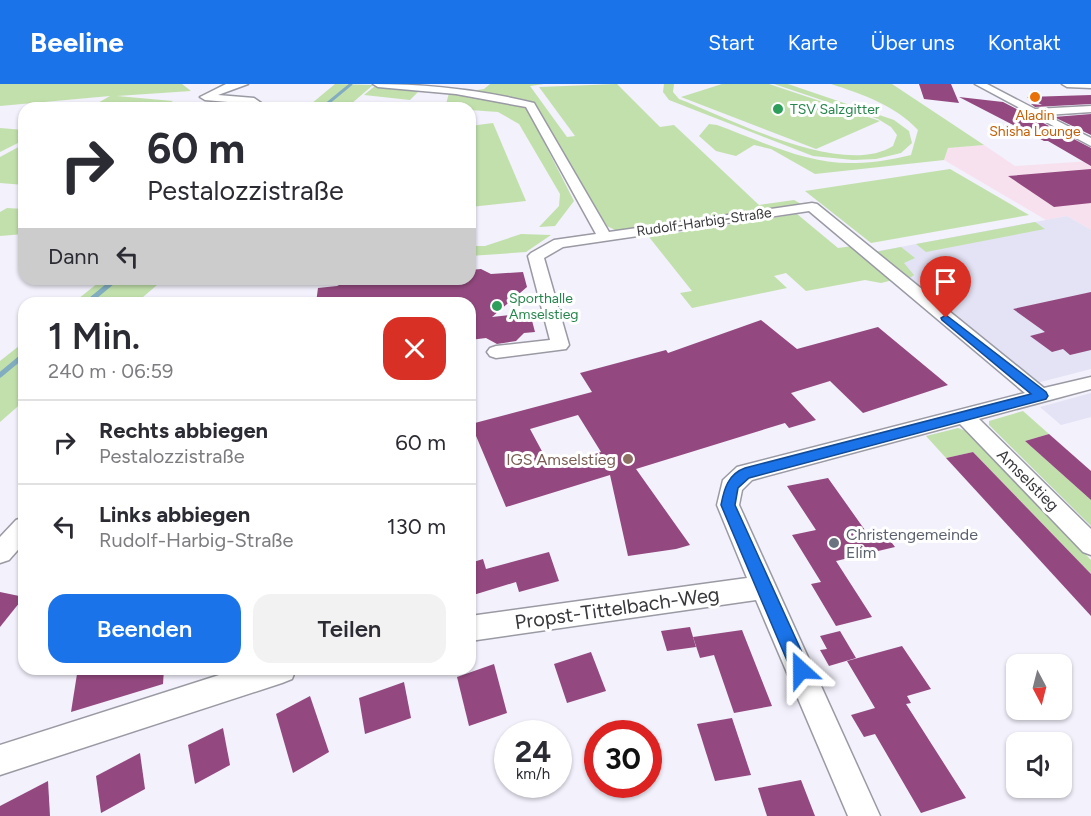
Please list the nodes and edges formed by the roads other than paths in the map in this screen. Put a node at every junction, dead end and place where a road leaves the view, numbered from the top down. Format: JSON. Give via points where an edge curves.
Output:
{"nodes":[{"id":1,"x":243,"y":84,"type":"edge"},
{"id":2,"x":378,"y":84,"type":"edge"},
{"id":3,"x":980,"y":84,"type":"edge"},
{"id":4,"x":1067,"y":84,"type":"edge"},
{"id":5,"x":1091,"y":85,"type":"edge"},
{"id":6,"x":255,"y":102,"type":"edge"},
{"id":7,"x":1091,"y":110,"type":"edge"},
{"id":8,"x":1033,"y":112,"type":"junction"},
{"id":9,"x":1091,"y":143,"type":"edge"},
{"id":10,"x":604,"y":237,"type":"junction"},
{"id":11,"x":496,"y":352,"type":"dead end"},
{"id":12,"x":1091,"y":383,"type":"edge"},
{"id":13,"x":1041,"y":396,"type":"junction"},
{"id":14,"x":964,"y":416,"type":"junction"},
{"id":15,"x":18,"y":534,"type":"edge"},
{"id":16,"x":1091,"y":544,"type":"edge"},
{"id":17,"x":0,"y":553,"type":"edge"},
{"id":18,"x":764,"y":587,"type":"junction"},
{"id":19,"x":476,"y":627,"type":"edge"},
{"id":20,"x":263,"y":675,"type":"edge"},
{"id":21,"x":0,"y":760,"type":"edge"},
{"id":22,"x":864,"y":816,"type":"edge"}],
"edges":[{"from":1,"to":6,"type":"street","via":[[205,97]]},
{"from":2,"to":10,"type":"street","via":[[456,91],[531,105]]},
{"from":3,"to":8,"type":"street"},
{"from":4,"to":5,"type":"street"},
{"from":7,"to":8,"type":"street"},
{"from":8,"to":9,"type":"street"},
{"from":10,"to":11,"type":"street","name":"Rudolf-Harbig-Straße","via":[[559,243],[536,256],[560,345]]},
{"from":10,"to":13,"type":"street","name":"Rudolf-Harbig-Straße","via":[[812,207]]},
{"from":12,"to":13,"type":"street"},
{"from":13,"to":14,"type":"street"},
{"from":14,"to":16,"type":"street","name":"Amselstieg"},
{"from":14,"to":18,"type":"street","via":[[745,473],[731,486],[728,505]]},
{"from":15,"to":17,"type":"street"},
{"from":18,"to":19,"type":"street","name":"Propst-Tittelbach-Weg"},
{"from":18,"to":22,"type":"street"},
{"from":20,"to":21,"type":"street"}]}
